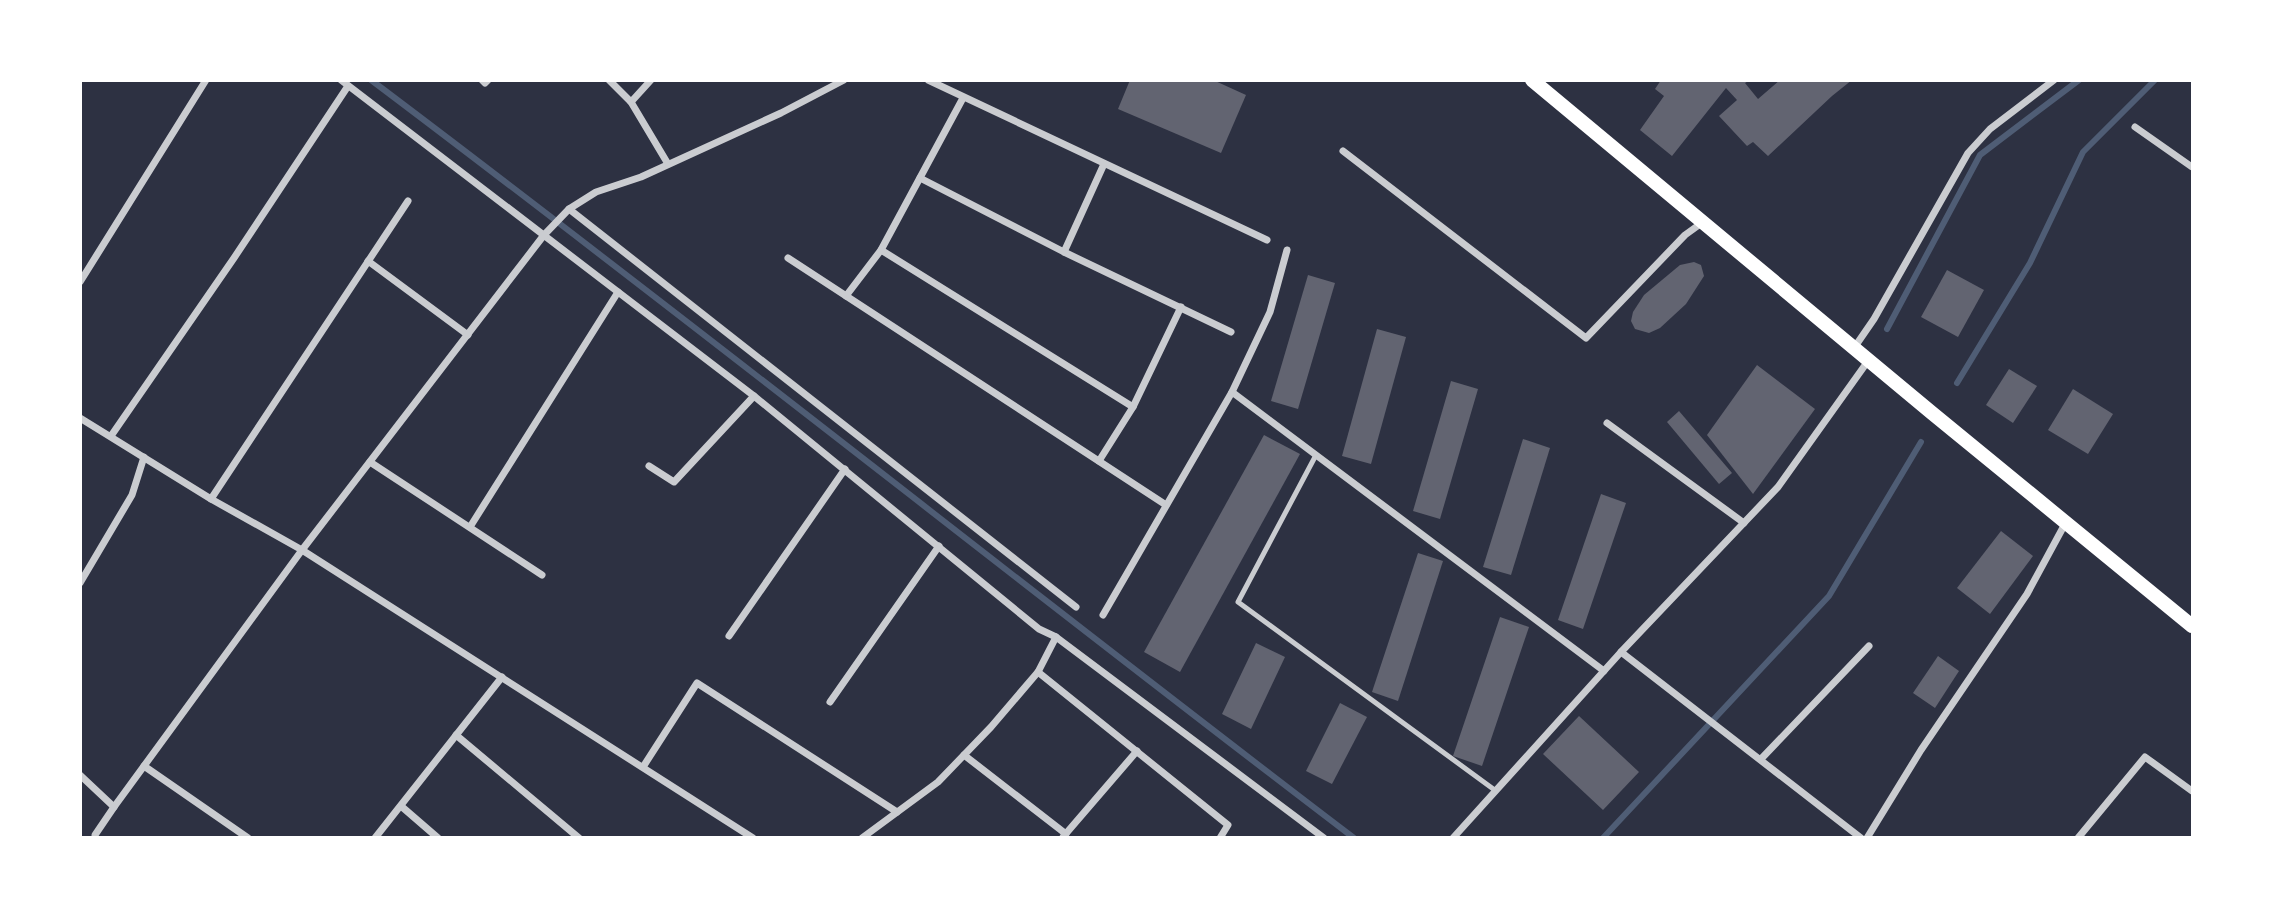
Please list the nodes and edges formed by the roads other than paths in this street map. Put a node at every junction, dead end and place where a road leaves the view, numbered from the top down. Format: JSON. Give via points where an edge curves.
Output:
{"nodes":[{"id":1,"x":206,"y":80,"type":"edge"},
{"id":2,"x":482,"y":80,"type":"edge"},
{"id":3,"x":488,"y":80,"type":"edge"},
{"id":4,"x":609,"y":80,"type":"edge"},
{"id":5,"x":651,"y":80,"type":"edge"},
{"id":6,"x":844,"y":80,"type":"edge"},
{"id":7,"x":928,"y":80,"type":"edge"},
{"id":8,"x":1532,"y":80,"type":"edge"},
{"id":9,"x":2054,"y":80,"type":"edge"},
{"id":10,"x":344,"y":83,"type":"edge"},
{"id":11,"x":962,"y":98,"type":"junction"},
{"id":12,"x":631,"y":103,"type":"junction"},
{"id":13,"x":2134,"y":127,"type":"dead end"},
{"id":14,"x":1343,"y":151,"type":"dead end"},
{"id":15,"x":668,"y":164,"type":"junction"},
{"id":16,"x":1104,"y":164,"type":"junction"},
{"id":17,"x":2193,"y":166,"type":"edge"},
{"id":18,"x":920,"y":178,"type":"junction"},
{"id":19,"x":408,"y":201,"type":"dead end"},
{"id":20,"x":567,"y":212,"type":"junction"},
{"id":21,"x":1703,"y":222,"type":"junction"},
{"id":22,"x":547,"y":232,"type":"junction"},
{"id":23,"x":1267,"y":240,"type":"dead end"},
{"id":24,"x":881,"y":250,"type":"junction"},
{"id":25,"x":1287,"y":250,"type":"dead end"},
{"id":26,"x":1063,"y":252,"type":"junction"},
{"id":27,"x":788,"y":258,"type":"dead end"},
{"id":28,"x":368,"y":261,"type":"junction"},
{"id":29,"x":80,"y":282,"type":"edge"},
{"id":30,"x":618,"y":292,"type":"junction"},
{"id":31,"x":846,"y":296,"type":"junction"},
{"id":32,"x":1181,"y":307,"type":"junction"},
{"id":33,"x":1231,"y":332,"type":"dead end"},
{"id":34,"x":468,"y":335,"type":"junction"},
{"id":35,"x":1854,"y":348,"type":"junction"},
{"id":36,"x":1868,"y":360,"type":"junction"},
{"id":37,"x":1231,"y":392,"type":"junction"},
{"id":38,"x":754,"y":396,"type":"junction"},
{"id":39,"x":1133,"y":407,"type":"junction"},
{"id":40,"x":80,"y":418,"type":"edge"},
{"id":41,"x":1607,"y":423,"type":"dead end"},
{"id":42,"x":111,"y":436,"type":"junction"},
{"id":43,"x":1316,"y":456,"type":"junction"},
{"id":44,"x":144,"y":457,"type":"junction"},
{"id":45,"x":1099,"y":461,"type":"junction"},
{"id":46,"x":370,"y":462,"type":"junction"},
{"id":47,"x":649,"y":466,"type":"dead end"},
{"id":48,"x":845,"y":469,"type":"junction"},
{"id":49,"x":211,"y":499,"type":"junction"},
{"id":50,"x":1166,"y":505,"type":"junction"},
{"id":51,"x":2067,"y":522,"type":"junction"},
{"id":52,"x":1744,"y":523,"type":"junction"},
{"id":53,"x":470,"y":527,"type":"junction"},
{"id":54,"x":939,"y":546,"type":"junction"},
{"id":55,"x":302,"y":550,"type":"junction"},
{"id":56,"x":542,"y":575,"type":"dead end"},
{"id":57,"x":80,"y":583,"type":"edge"},
{"id":58,"x":1076,"y":607,"type":"dead end"},
{"id":59,"x":1103,"y":615,"type":"dead end"},
{"id":60,"x":2193,"y":626,"type":"edge"},
{"id":61,"x":729,"y":636,"type":"dead end"},
{"id":62,"x":1056,"y":637,"type":"junction"},
{"id":63,"x":1869,"y":646,"type":"dead end"},
{"id":64,"x":1621,"y":652,"type":"junction"},
{"id":65,"x":1604,"y":671,"type":"junction"},
{"id":66,"x":1038,"y":672,"type":"junction"},
{"id":67,"x":502,"y":677,"type":"junction"},
{"id":68,"x":830,"y":702,"type":"dead end"},
{"id":69,"x":456,"y":735,"type":"junction"},
{"id":70,"x":1136,"y":751,"type":"junction"},
{"id":71,"x":964,"y":755,"type":"junction"},
{"id":72,"x":1761,"y":759,"type":"junction"},
{"id":73,"x":144,"y":766,"type":"junction"},
{"id":74,"x":643,"y":767,"type":"junction"},
{"id":75,"x":80,"y":775,"type":"edge"},
{"id":76,"x":1496,"y":791,"type":"junction"},
{"id":77,"x":2193,"y":791,"type":"edge"},
{"id":78,"x":401,"y":806,"type":"junction"},
{"id":79,"x":114,"y":807,"type":"junction"},
{"id":80,"x":897,"y":812,"type":"junction"},
{"id":81,"x":1064,"y":836,"type":"edge"},
{"id":82,"x":95,"y":838,"type":"edge"},
{"id":83,"x":248,"y":838,"type":"edge"},
{"id":84,"x":376,"y":838,"type":"edge"},
{"id":85,"x":438,"y":838,"type":"edge"},
{"id":86,"x":579,"y":838,"type":"edge"},
{"id":87,"x":753,"y":838,"type":"edge"},
{"id":88,"x":862,"y":838,"type":"edge"},
{"id":89,"x":1220,"y":838,"type":"edge"},
{"id":90,"x":1324,"y":838,"type":"edge"},
{"id":91,"x":1453,"y":838,"type":"edge"},
{"id":92,"x":1861,"y":838,"type":"edge"},
{"id":93,"x":1867,"y":838,"type":"edge"},
{"id":94,"x":2078,"y":838,"type":"edge"}],
"edges":[{"from":1,"to":29,"type":"street"},
{"from":2,"to":3,"type":"street"},
{"from":4,"to":12,"type":"street"},
{"from":5,"to":12,"type":"street"},
{"from":6,"to":15,"type":"street"},
{"from":7,"to":11,"type":"street"},
{"from":8,"to":21,"type":"main road"},
{"from":9,"to":35,"type":"street","via":[[1990,129],[1968,153]]},
{"from":10,"to":22,"type":"street"},
{"from":10,"to":42,"type":"street","via":[[234,258]]},
{"from":11,"to":16,"type":"street"},
{"from":11,"to":18,"type":"street"},
{"from":12,"to":15,"type":"street"},
{"from":13,"to":17,"type":"street"},
{"from":14,"to":21,"type":"street","via":[[1586,338]]},
{"from":15,"to":20,"type":"street","via":[[596,192]]},
{"from":16,"to":23,"type":"street"},
{"from":16,"to":26,"type":"street"},
{"from":18,"to":24,"type":"street"},
{"from":18,"to":26,"type":"street"},
{"from":19,"to":28,"type":"street"},
{"from":20,"to":22,"type":"street"},
{"from":20,"to":58,"type":"street"},
{"from":21,"to":35,"type":"main road"},
{"from":22,"to":30,"type":"street"},
{"from":22,"to":34,"type":"street"},
{"from":24,"to":31,"type":"street"},
{"from":24,"to":39,"type":"street"},
{"from":25,"to":37,"type":"street","via":[[1270,312]]},
{"from":26,"to":32,"type":"street"},
{"from":27,"to":31,"type":"street"},
{"from":28,"to":34,"type":"street"},
{"from":28,"to":49,"type":"street"},
{"from":30,"to":38,"type":"street"},
{"from":30,"to":53,"type":"street"},
{"from":31,"to":45,"type":"street"},
{"from":32,"to":33,"type":"street"},
{"from":32,"to":39,"type":"street"},
{"from":34,"to":46,"type":"street"},
{"from":35,"to":36,"type":"main road"},
{"from":36,"to":51,"type":"main road"},
{"from":36,"to":52,"type":"street","via":[[1778,487]]},
{"from":37,"to":43,"type":"street"},
{"from":37,"to":50,"type":"street"},
{"from":38,"to":47,"type":"street","via":[[674,482]]},
{"from":38,"to":48,"type":"street"},
{"from":39,"to":45,"type":"street"},
{"from":40,"to":42,"type":"street"},
{"from":41,"to":52,"type":"street"},
{"from":42,"to":44,"type":"street"},
{"from":43,"to":65,"type":"street"},
{"from":43,"to":76,"type":"lane","via":[[1238,602]]},
{"from":44,"to":49,"type":"street"},
{"from":44,"to":57,"type":"street","via":[[132,495]]},
{"from":45,"to":50,"type":"street"},
{"from":46,"to":53,"type":"street"},
{"from":46,"to":55,"type":"street"},
{"from":48,"to":54,"type":"street"},
{"from":48,"to":61,"type":"street"},
{"from":49,"to":55,"type":"street"},
{"from":50,"to":59,"type":"street"},
{"from":51,"to":60,"type":"main road"},
{"from":51,"to":93,"type":"street","via":[[2027,594]]},
{"from":52,"to":64,"type":"street"},
{"from":53,"to":56,"type":"street"},
{"from":54,"to":62,"type":"street","via":[[1039,629]]},
{"from":54,"to":68,"type":"street"},
{"from":55,"to":67,"type":"street"},
{"from":55,"to":73,"type":"street"},
{"from":62,"to":66,"type":"street"},
{"from":62,"to":90,"type":"street"},
{"from":63,"to":72,"type":"street"},
{"from":64,"to":65,"type":"street"},
{"from":64,"to":72,"type":"street"},
{"from":65,"to":76,"type":"street"},
{"from":66,"to":70,"type":"street"},
{"from":66,"to":71,"type":"street"},
{"from":67,"to":69,"type":"street"},
{"from":67,"to":74,"type":"street"},
{"from":69,"to":78,"type":"street"},
{"from":69,"to":86,"type":"street"},
{"from":70,"to":81,"type":"street"},
{"from":70,"to":89,"type":"street","via":[[1228,825]]},
{"from":71,"to":80,"type":"street","via":[[938,782]]},
{"from":71,"to":81,"type":"street"},
{"from":72,"to":92,"type":"street"},
{"from":73,"to":79,"type":"street"},
{"from":73,"to":83,"type":"street"},
{"from":74,"to":80,"type":"street","via":[[697,683]]},
{"from":74,"to":87,"type":"street"},
{"from":75,"to":79,"type":"street"},
{"from":76,"to":91,"type":"street"},
{"from":77,"to":94,"type":"street","via":[[2145,757]]},
{"from":78,"to":84,"type":"street"},
{"from":78,"to":85,"type":"street"},
{"from":79,"to":82,"type":"street"},
{"from":80,"to":88,"type":"street"}]}
